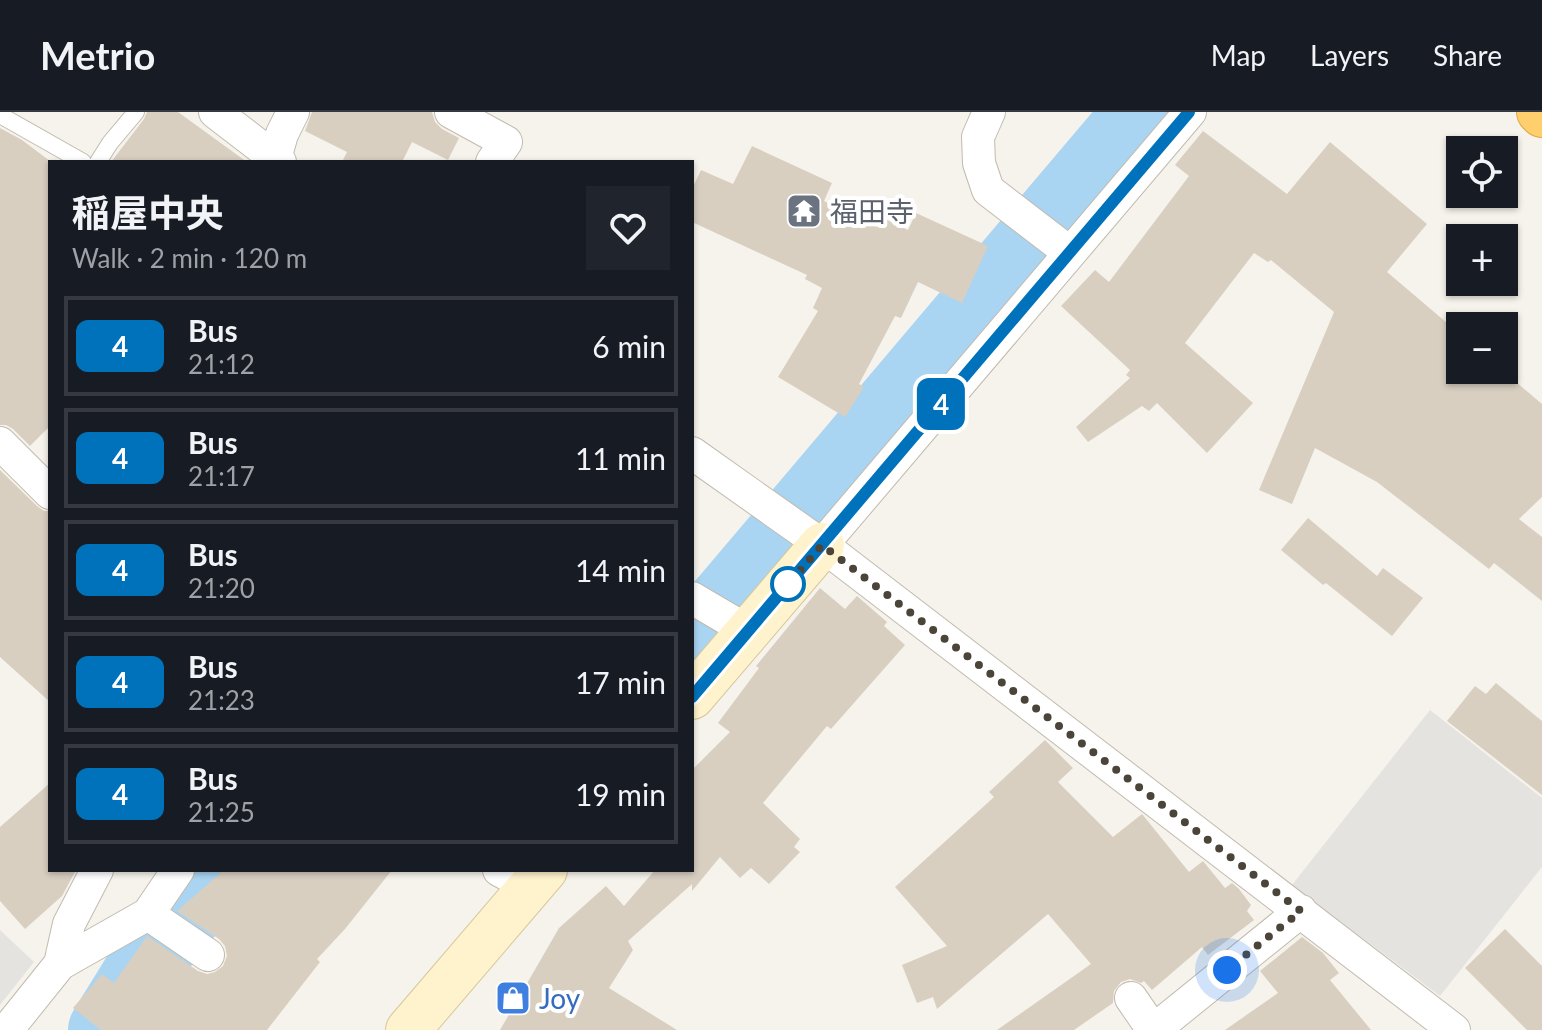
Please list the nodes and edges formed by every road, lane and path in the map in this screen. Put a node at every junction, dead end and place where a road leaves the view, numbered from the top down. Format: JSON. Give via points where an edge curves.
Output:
{"nodes":[{"id":1,"x":136,"y":112,"type":"edge"},
{"id":2,"x":215,"y":112,"type":"edge"},
{"id":3,"x":293,"y":112,"type":"edge"},
{"id":4,"x":451,"y":112,"type":"edge"},
{"id":5,"x":989,"y":112,"type":"edge"},
{"id":6,"x":1190,"y":112,"type":"edge"},
{"id":7,"x":0,"y":115,"type":"edge"},
{"id":8,"x":79,"y":160,"type":"edge"},
{"id":9,"x":99,"y":160,"type":"edge"},
{"id":10,"x":276,"y":160,"type":"edge"},
{"id":11,"x":277,"y":160,"type":"edge"},
{"id":12,"x":493,"y":160,"type":"edge"},
{"id":13,"x":1049,"y":238,"type":"junction"},
{"id":14,"x":0,"y":443,"type":"edge"},
{"id":15,"x":694,"y":454,"type":"edge"},
{"id":16,"x":48,"y":491,"type":"edge"},
{"id":17,"x":822,"y":545,"type":"junction"},
{"id":18,"x":698,"y":601,"type":"edge"},
{"id":19,"x":746,"y":631,"type":"junction"},
{"id":20,"x":694,"y":695,"type":"edge"},
{"id":21,"x":96,"y":872,"type":"edge"},
{"id":22,"x":177,"y":872,"type":"edge"},
{"id":23,"x":525,"y":876,"type":"edge"},
{"id":24,"x":1301,"y":911,"type":"junction"},
{"id":25,"x":148,"y":914,"type":"junction"},
{"id":26,"x":208,"y":955,"type":"dead end"},
{"id":27,"x":60,"y":964,"type":"junction"},
{"id":28,"x":1131,"y":998,"type":"dead end"},
{"id":29,"x":7,"y":1030,"type":"edge"},
{"id":30,"x":408,"y":1030,"type":"edge"},
{"id":31,"x":1154,"y":1030,"type":"edge"},
{"id":32,"x":1454,"y":1030,"type":"edge"}],
"edges":[{"from":1,"to":9,"type":"lane"},
{"from":2,"to":10,"type":"street"},
{"from":3,"to":11,"type":"street"},
{"from":4,"to":12,"type":"street","via":[[506,142]]},
{"from":5,"to":13,"type":"street","via":[[978,137],[988,190]]},
{"from":6,"to":13,"type":"street"},
{"from":7,"to":8,"type":"lane"},
{"from":13,"to":17,"type":"street"},
{"from":14,"to":16,"type":"street"},
{"from":15,"to":17,"type":"street"},
{"from":17,"to":19,"type":"street"},
{"from":17,"to":24,"type":"street"},
{"from":18,"to":19,"type":"street"},
{"from":19,"to":20,"type":"street"},
{"from":21,"to":27,"type":"street","via":[[69,924]]},
{"from":22,"to":25,"type":"street"},
{"from":23,"to":30,"type":"street"},
{"from":24,"to":31,"type":"street"},
{"from":24,"to":32,"type":"street"},
{"from":25,"to":26,"type":"street"},
{"from":25,"to":27,"type":"street"},
{"from":27,"to":29,"type":"street"},
{"from":28,"to":31,"type":"street"}]}
